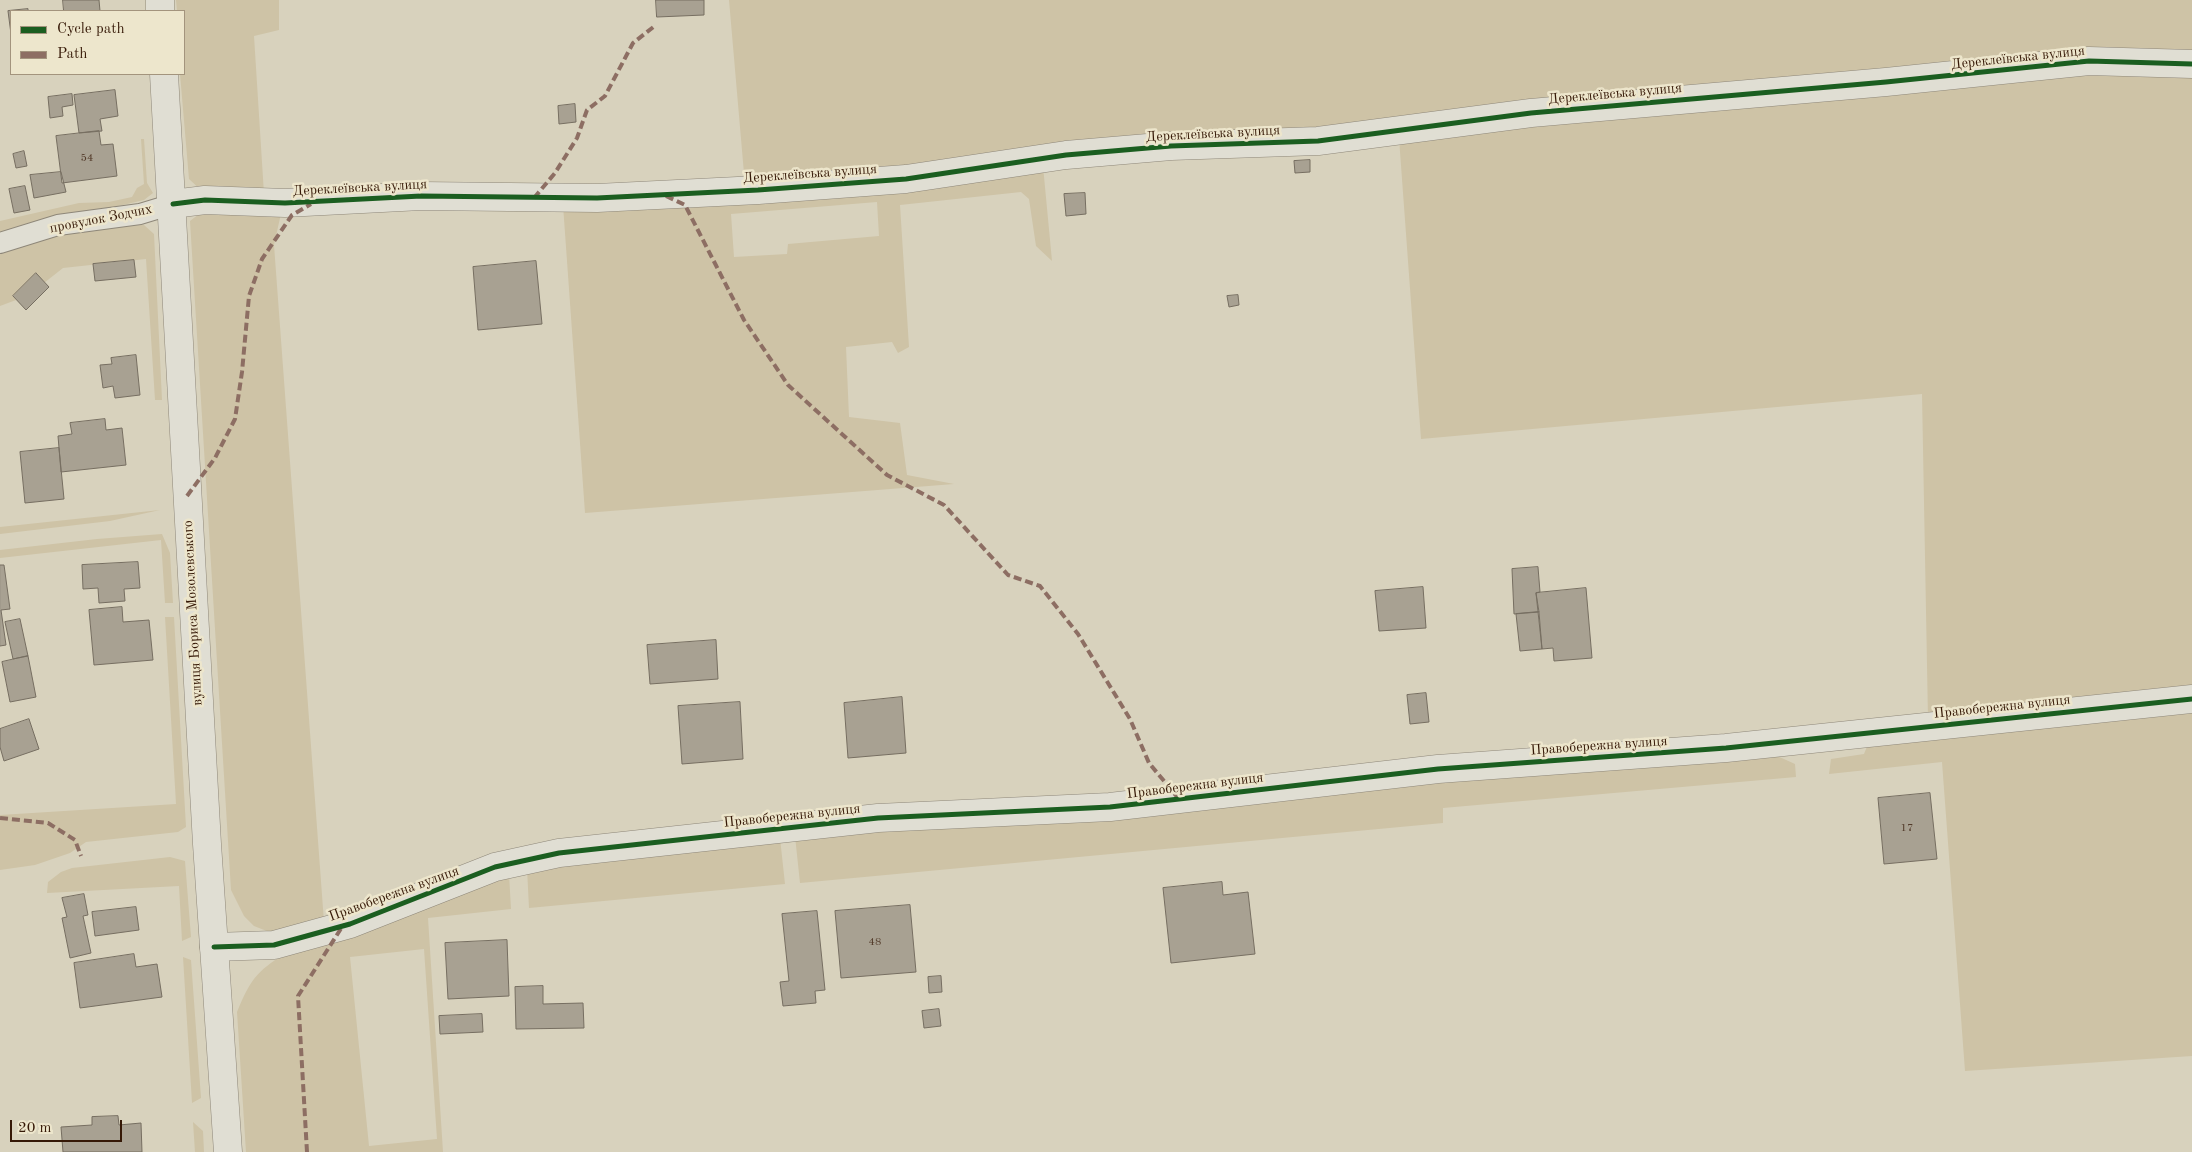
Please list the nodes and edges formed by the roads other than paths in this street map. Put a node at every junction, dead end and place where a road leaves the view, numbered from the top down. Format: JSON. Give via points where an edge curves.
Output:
{"nodes":[{"id":1,"x":2192,"y":64,"type":"edge"},
{"id":2,"x":164,"y":75,"type":"edge"},
{"id":3,"x":173,"y":204,"type":"junction"},
{"id":4,"x":0,"y":243,"type":"edge"},
{"id":5,"x":2192,"y":699,"type":"edge"},
{"id":6,"x":214,"y":947,"type":"junction"},
{"id":7,"x":228,"y":1152,"type":"edge"}],
"edges":[{"from":1,"to":3,"type":"street","name":"Дереклеївська вулиця","via":[[2089,61],[1531,113],[1318,141],[1095,152],[906,179],[758,190],[597,198],[421,196],[284,203],[205,200]]},
{"from":2,"to":3,"type":"street","name":"вулиця Бориса Мозолевського"},
{"from":3,"to":4,"type":"lane","name":"провулок Зодчих","via":[[140,214],[58,226]]},
{"from":3,"to":6,"type":"street","name":"вулиця Бориса Мозолевського","via":[[188,523]]},
{"from":5,"to":6,"type":"street","name":"Правобережна вулиця","via":[[1726,748],[1438,769],[1110,807],[878,818],[559,852],[496,868],[350,924],[274,945]]},
{"from":6,"to":7,"type":"street","name":"вулиця Бориса Мозолевського"}]}
